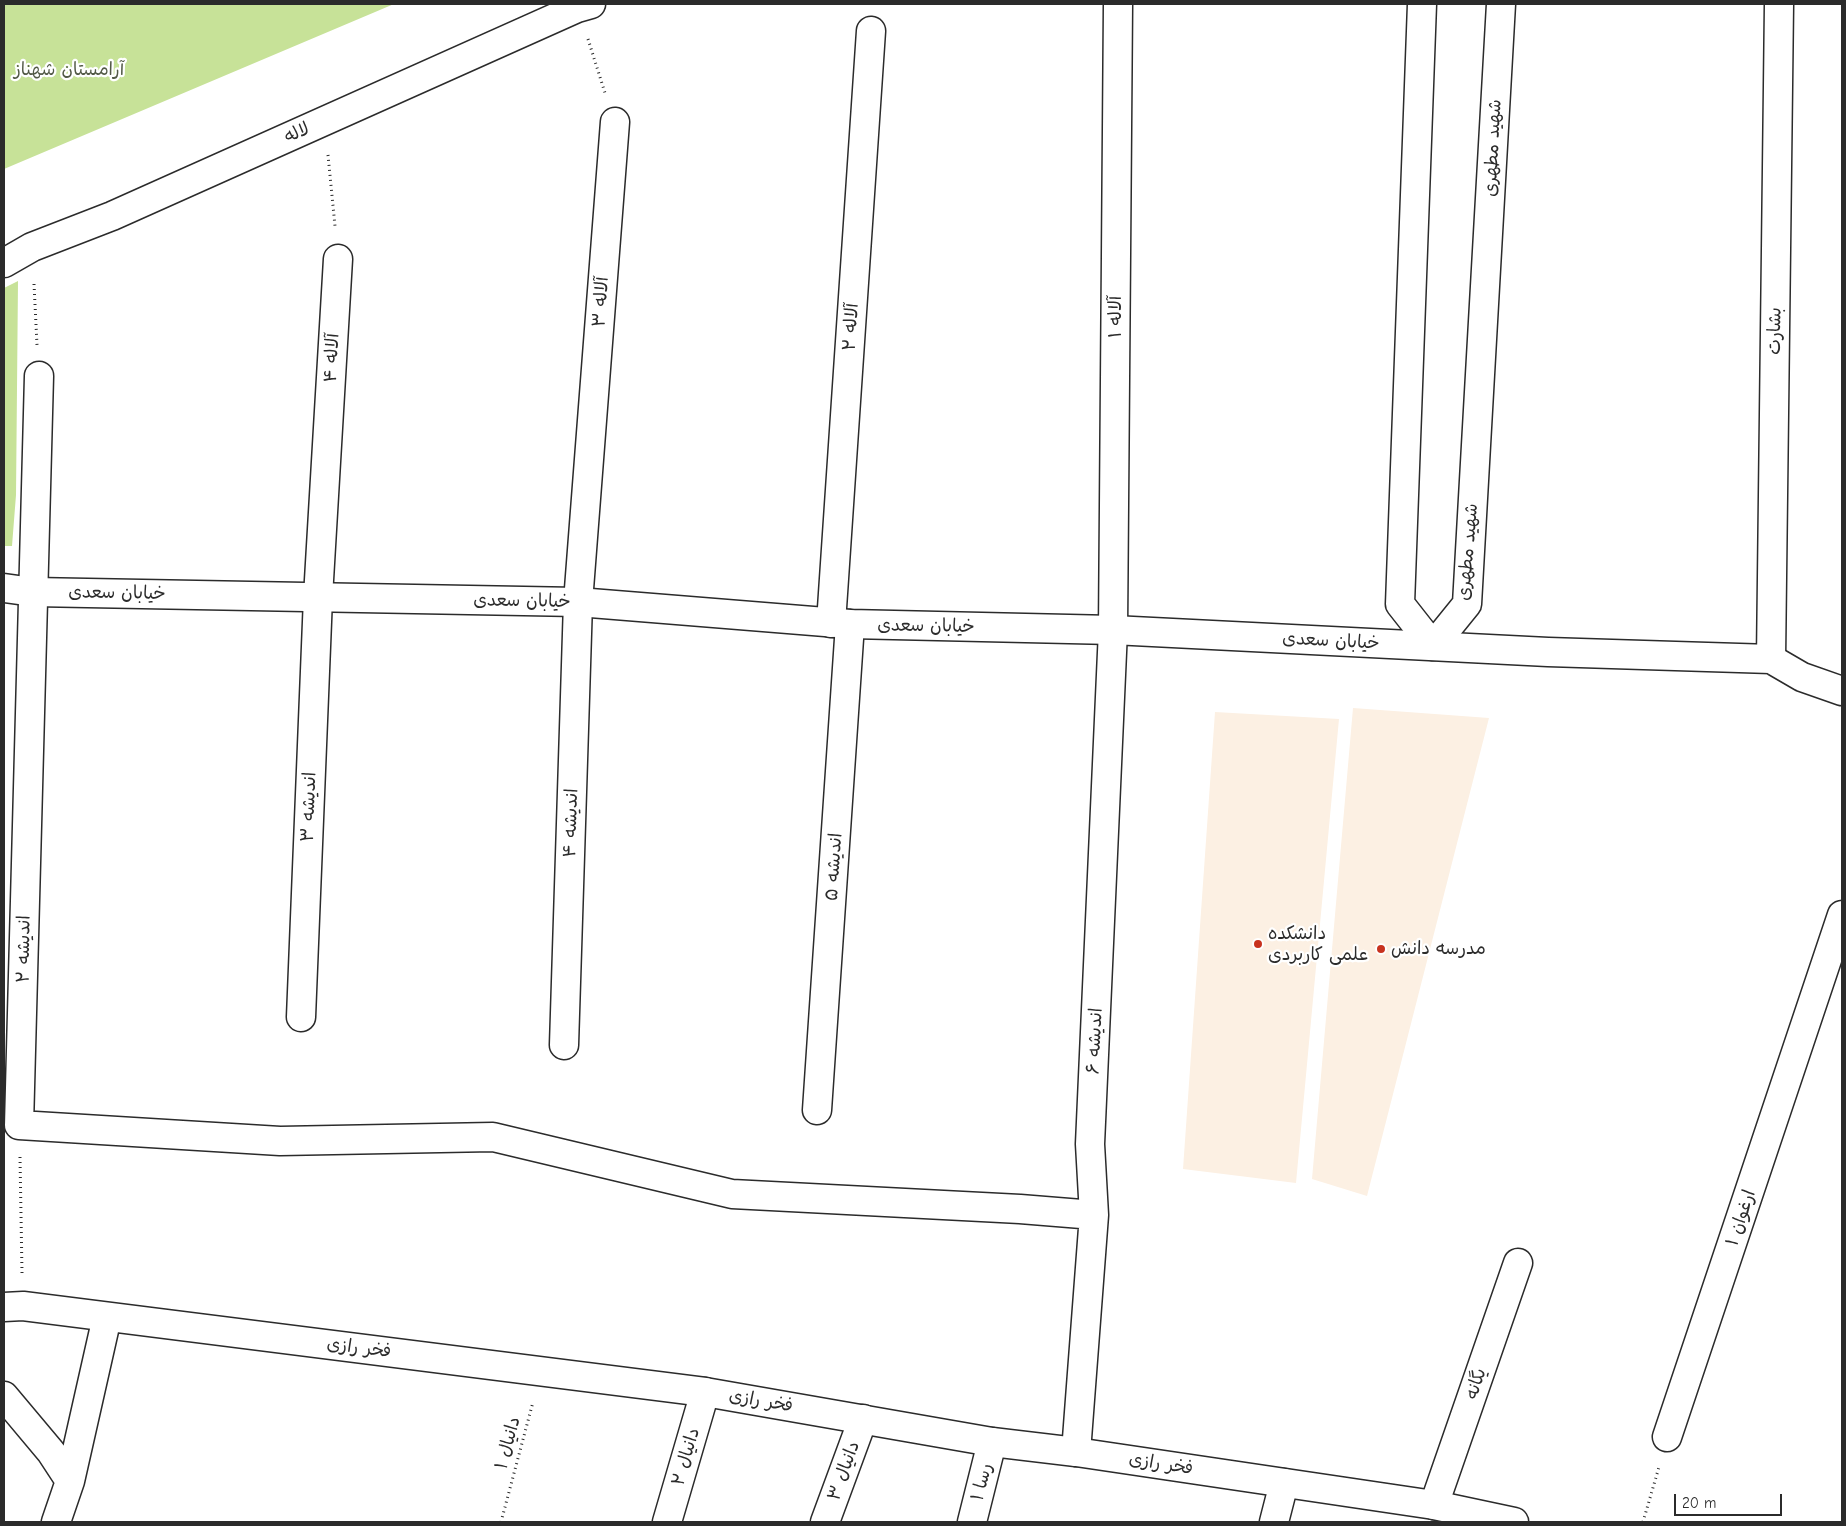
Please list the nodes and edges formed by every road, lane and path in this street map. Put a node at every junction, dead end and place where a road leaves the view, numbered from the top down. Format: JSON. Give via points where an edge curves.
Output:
{"nodes":[{"id":1,"x":1118,"y":4,"type":"edge"},
{"id":2,"x":1422,"y":4,"type":"edge"},
{"id":3,"x":1501,"y":4,"type":"edge"},
{"id":4,"x":1779,"y":4,"type":"edge"},
{"id":5,"x":584,"y":6,"type":"edge"},
{"id":6,"x":871,"y":31,"type":"dead end"},
{"id":7,"x":325,"y":121,"type":"junction"},
{"id":8,"x":615,"y":122,"type":"joint"},
{"id":9,"x":32,"y":247,"type":"junction"},
{"id":10,"x":338,"y":259,"type":"joint"},
{"id":11,"x":4,"y":263,"type":"edge"},
{"id":12,"x":39,"y":376,"type":"joint"},
{"id":13,"x":4,"y":588,"type":"edge"},
{"id":14,"x":33,"y":592,"type":"junction"},
{"id":15,"x":318,"y":597,"type":"junction"},
{"id":16,"x":578,"y":602,"type":"junction"},
{"id":17,"x":841,"y":623,"type":"junction"},
{"id":18,"x":1113,"y":630,"type":"junction"},
{"id":19,"x":1433,"y":646,"type":"junction"},
{"id":20,"x":1771,"y":659,"type":"junction"},
{"id":21,"x":1842,"y":691,"type":"edge"},
{"id":22,"x":1842,"y":915,"type":"edge"},
{"id":23,"x":301,"y":1017,"type":"dead end"},
{"id":24,"x":564,"y":1045,"type":"dead end"},
{"id":25,"x":817,"y":1110,"type":"dead end"},
{"id":26,"x":19,"y":1125,"type":"junction"},
{"id":27,"x":1094,"y":1215,"type":"junction"},
{"id":28,"x":1518,"y":1263,"type":"dead end"},
{"id":29,"x":13,"y":1307,"type":"edge"},
{"id":30,"x":107,"y":1317,"type":"junction"},
{"id":31,"x":542,"y":1371,"type":"junction"},
{"id":32,"x":705,"y":1392,"type":"junction"},
{"id":33,"x":4,"y":1396,"type":"edge"},
{"id":34,"x":863,"y":1419,"type":"junction"},
{"id":35,"x":1667,"y":1437,"type":"joint"},
{"id":36,"x":992,"y":1442,"type":"junction"},
{"id":37,"x":1076,"y":1452,"type":"junction"},
{"id":38,"x":70,"y":1481,"type":"junction"},
{"id":39,"x":1284,"y":1483,"type":"junction"},
{"id":40,"x":1434,"y":1505,"type":"junction"},
{"id":41,"x":56,"y":1522,"type":"edge"},
{"id":42,"x":501,"y":1522,"type":"edge"},
{"id":43,"x":667,"y":1522,"type":"edge"},
{"id":44,"x":825,"y":1522,"type":"edge"},
{"id":45,"x":972,"y":1522,"type":"edge"},
{"id":46,"x":1274,"y":1522,"type":"edge"},
{"id":47,"x":1514,"y":1522,"type":"edge"},
{"id":48,"x":1643,"y":1522,"type":"edge"}],
"edges":[{"from":1,"to":18,"type":"street","name":"آلاله ۱"},
{"from":2,"to":19,"type":"street","via":[[1400,604]]},
{"from":3,"to":19,"type":"street","name":"شهید مطهری","via":[[1468,604]]},
{"from":4,"to":20,"type":"street","name":"بشارت"},
{"from":5,"to":7,"type":"street","name":"لاله"},
{"from":5,"to":8,"type":"path"},
{"from":6,"to":17,"type":"street","name":"آلاله ۲"},
{"from":7,"to":9,"type":"street","name":"لاله","via":[[112,216]]},
{"from":7,"to":10,"type":"path"},
{"from":8,"to":16,"type":"street","name":"آلاله ۳"},
{"from":9,"to":11,"type":"street","name":"لاله"},
{"from":9,"to":12,"type":"path"},
{"from":10,"to":15,"type":"street","name":"آلاله ۴"},
{"from":12,"to":14,"type":"street","name":"اندیشه ۲"},
{"from":13,"to":14,"type":"street","name":"خیابان سعدی"},
{"from":14,"to":15,"type":"street","name":"خیابان سعدی"},
{"from":14,"to":26,"type":"street","name":"اندیشه ۲"},
{"from":15,"to":16,"type":"street","name":"خیابان سعدی"},
{"from":15,"to":23,"type":"street","name":"اندیشه ۳"},
{"from":16,"to":17,"type":"street","name":"خیابان سعدی"},
{"from":16,"to":24,"type":"street","name":"اندیشه ۴"},
{"from":17,"to":18,"type":"street","name":"خیابان سعدی"},
{"from":17,"to":25,"type":"street","name":"اندیشه ۵"},
{"from":18,"to":19,"type":"street","name":"خیابان سعدی"},
{"from":18,"to":27,"type":"street","name":"اندیشه ۶","via":[[1090,1144]]},
{"from":19,"to":20,"type":"street","name":"خیابان سعدی"},
{"from":20,"to":21,"type":"street","name":"خیابان سعدی","via":[[1802,677]]},
{"from":22,"to":35,"type":"street","name":"ارغوان ۱"},
{"from":26,"to":27,"type":"street","via":[[280,1141],[493,1138],[732,1194]]},
{"from":26,"to":29,"type":"path"},
{"from":27,"to":37,"type":"street","name":"اندیشه ۶"},
{"from":28,"to":40,"type":"street","name":"یگانه"},
{"from":29,"to":30,"type":"street","name":"فخر رازی"},
{"from":30,"to":31,"type":"street","name":"فخر رازی"},
{"from":30,"to":38,"type":"street"},
{"from":31,"to":32,"type":"street","name":"فخر رازی"},
{"from":31,"to":42,"type":"path","name":"دانیال ۱"},
{"from":32,"to":34,"type":"street","name":"فخر رازی"},
{"from":32,"to":43,"type":"street","name":"دانیال ۲"},
{"from":33,"to":38,"type":"street","via":[[51,1452]]},
{"from":34,"to":36,"type":"street","name":"فخر رازی"},
{"from":34,"to":44,"type":"street","name":"دانیال ۳"},
{"from":35,"to":48,"type":"path"},
{"from":36,"to":37,"type":"street","name":"فخر رازی"},
{"from":36,"to":45,"type":"street","name":"رسا ۱"},
{"from":37,"to":39,"type":"street","name":"فخر رازی"},
{"from":38,"to":41,"type":"street"},
{"from":39,"to":40,"type":"street","name":"فخر رازی"},
{"from":39,"to":46,"type":"street"},
{"from":40,"to":47,"type":"street","name":"فخر رازی"}]}
